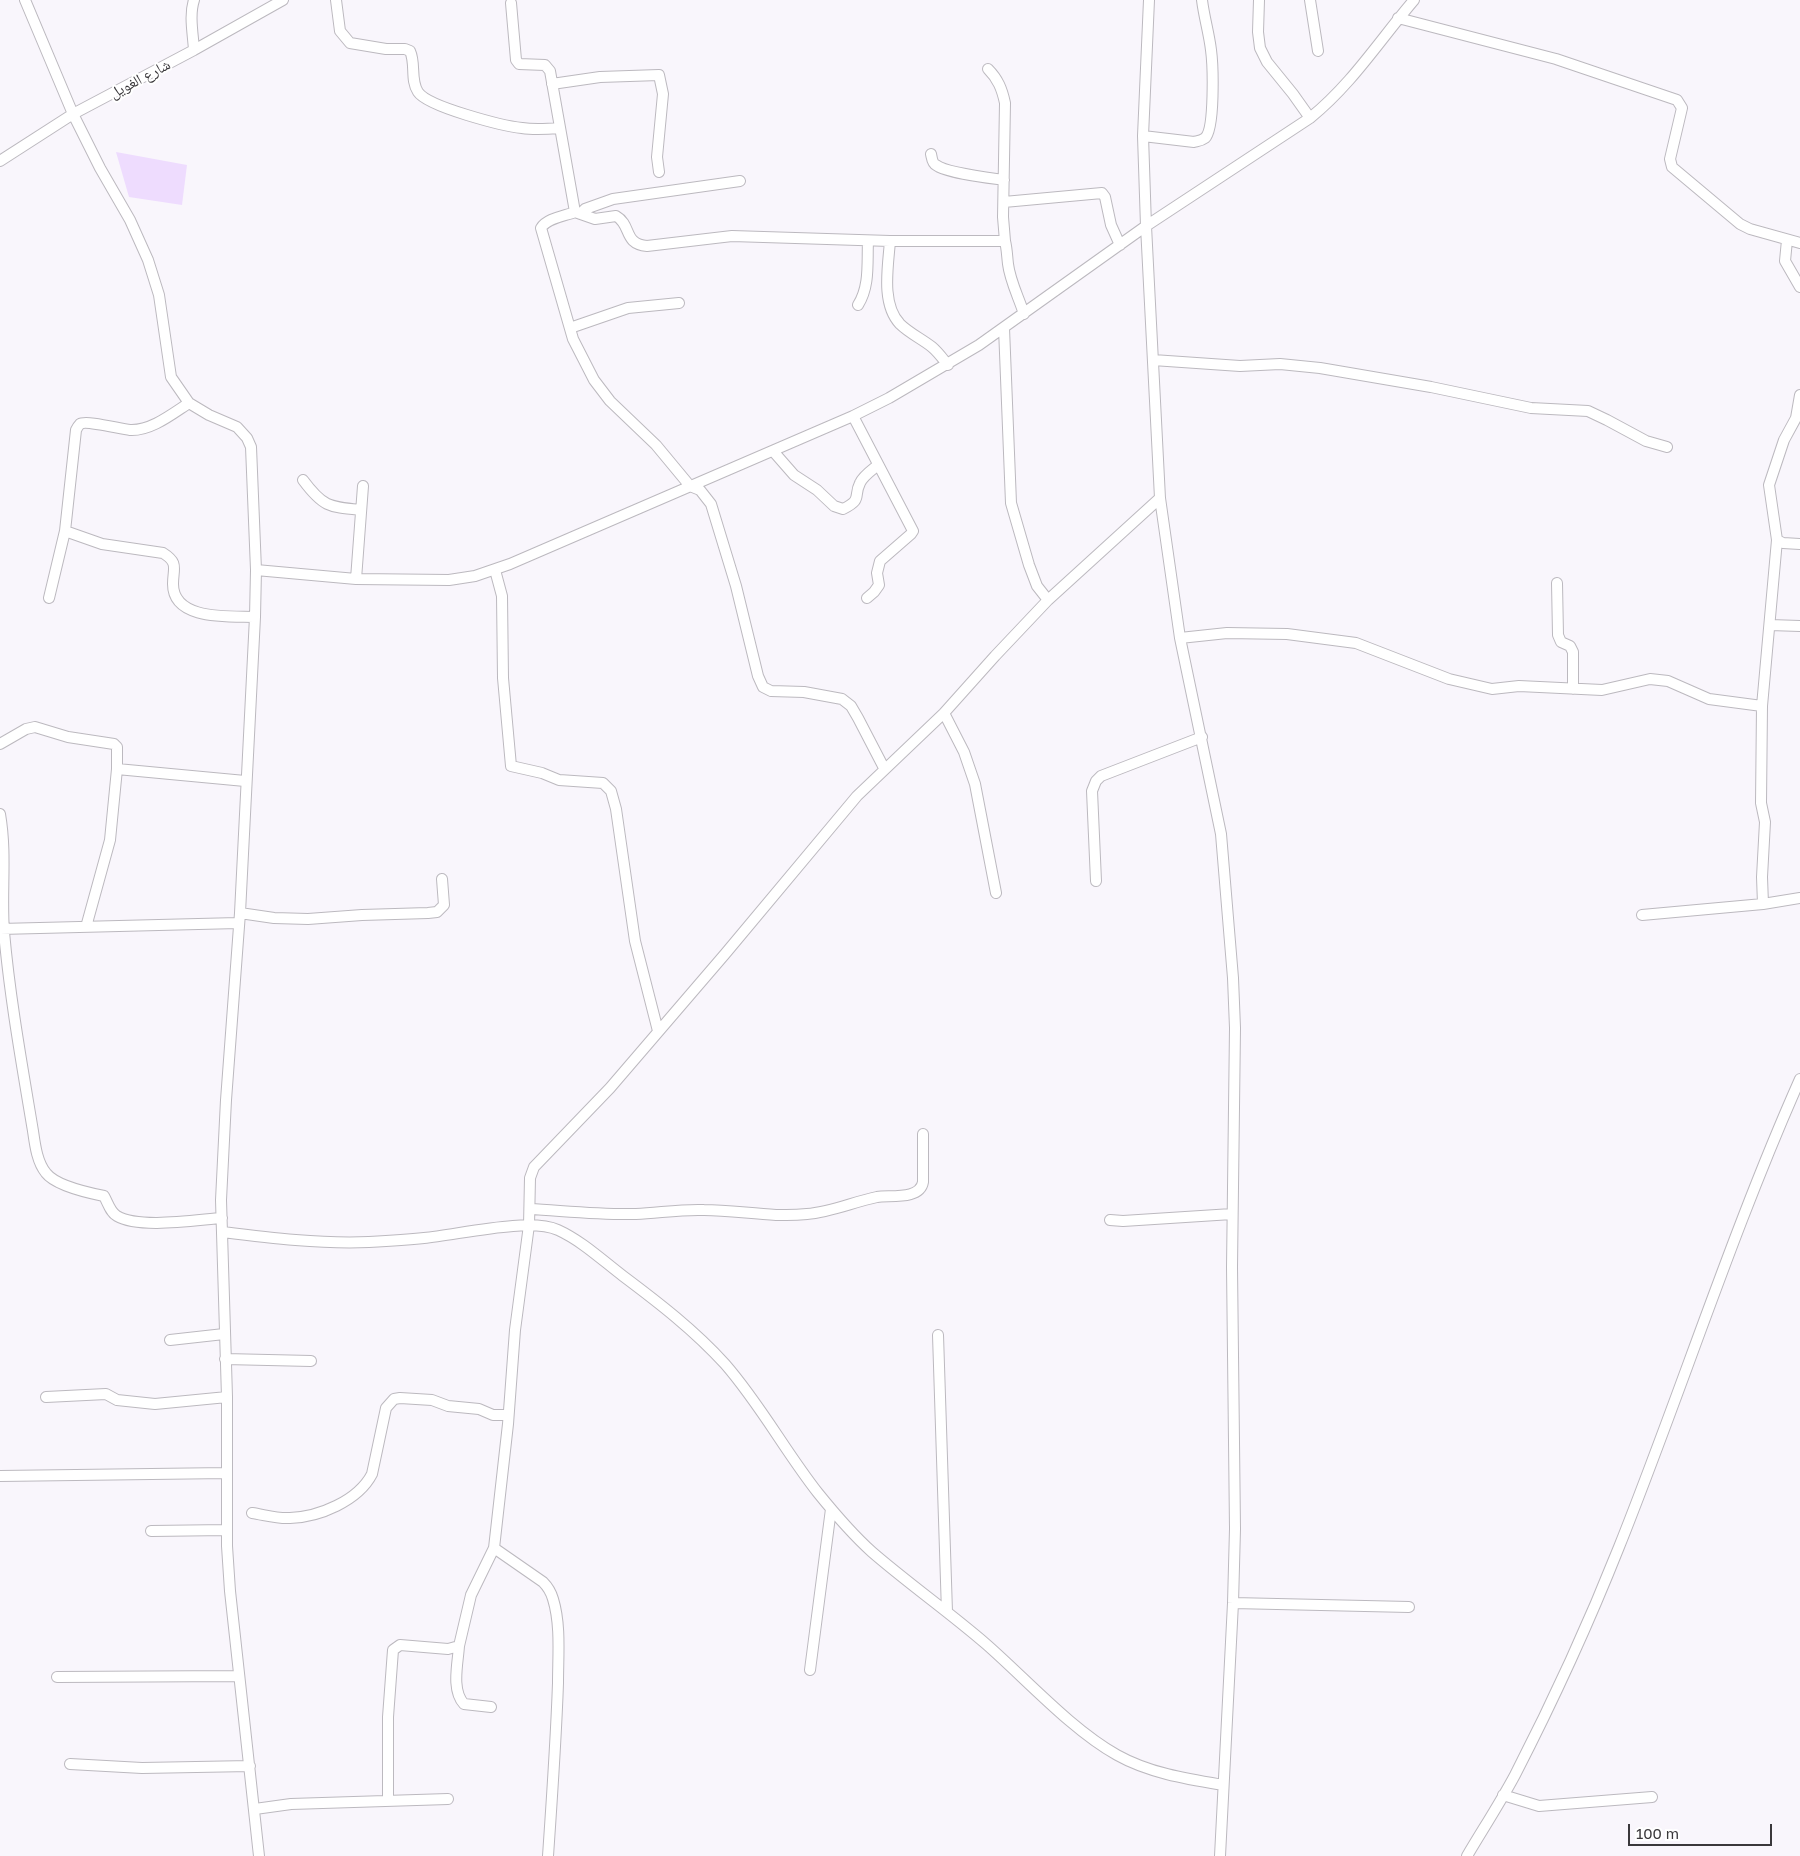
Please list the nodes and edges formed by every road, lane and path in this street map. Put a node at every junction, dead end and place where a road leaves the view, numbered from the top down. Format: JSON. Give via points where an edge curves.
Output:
{"nodes":[{"id":1,"x":25,"y":0,"type":"edge"},
{"id":2,"x":194,"y":0,"type":"edge"},
{"id":3,"x":283,"y":0,"type":"edge"},
{"id":4,"x":336,"y":0,"type":"edge"},
{"id":5,"x":523,"y":0,"type":"edge"},
{"id":6,"x":1149,"y":0,"type":"edge"},
{"id":7,"x":1202,"y":0,"type":"edge"},
{"id":8,"x":1259,"y":0,"type":"edge"},
{"id":9,"x":1310,"y":0,"type":"edge"},
{"id":10,"x":1414,"y":0,"type":"edge"},
{"id":11,"x":511,"y":1,"type":"edge"},
{"id":12,"x":1398,"y":18,"type":"junction"},
{"id":13,"x":194,"y":50,"type":"junction"},
{"id":14,"x":1318,"y":51,"type":"dead end"},
{"id":15,"x":988,"y":69,"type":"dead end"},
{"id":16,"x":552,"y":84,"type":"junction"},
{"id":17,"x":73,"y":114,"type":"junction"},
{"id":18,"x":1310,"y":118,"type":"junction"},
{"id":19,"x":560,"y":128,"type":"junction"},
{"id":20,"x":1144,"y":136,"type":"junction"},
{"id":21,"x":931,"y":154,"type":"dead end"},
{"id":22,"x":0,"y":161,"type":"edge"},
{"id":23,"x":659,"y":172,"type":"dead end"},
{"id":24,"x":1004,"y":180,"type":"junction"},
{"id":25,"x":740,"y":181,"type":"dead end"},
{"id":26,"x":1004,"y":202,"type":"junction"},
{"id":27,"x":578,"y":213,"type":"junction"},
{"id":28,"x":1146,"y":226,"type":"junction"},
{"id":29,"x":1787,"y":240,"type":"junction"},
{"id":30,"x":868,"y":241,"type":"junction"},
{"id":31,"x":890,"y":241,"type":"junction"},
{"id":32,"x":1005,"y":241,"type":"junction"},
{"id":33,"x":1800,"y":243,"type":"edge"},
{"id":34,"x":1120,"y":245,"type":"junction"},
{"id":35,"x":1800,"y":287,"type":"edge"},
{"id":36,"x":679,"y":303,"type":"dead end"},
{"id":37,"x":858,"y":305,"type":"dead end"},
{"id":38,"x":1024,"y":314,"type":"junction"},
{"id":39,"x":570,"y":328,"type":"junction"},
{"id":40,"x":1004,"y":328,"type":"junction"},
{"id":41,"x":1153,"y":360,"type":"junction"},
{"id":42,"x":948,"y":365,"type":"junction"},
{"id":43,"x":1800,"y":395,"type":"edge"},
{"id":44,"x":189,"y":403,"type":"junction"},
{"id":45,"x":853,"y":416,"type":"junction"},
{"id":46,"x":1667,"y":447,"type":"dead end"},
{"id":47,"x":773,"y":450,"type":"junction"},
{"id":48,"x":878,"y":465,"type":"junction"},
{"id":49,"x":303,"y":480,"type":"dead end"},
{"id":50,"x":363,"y":486,"type":"dead end"},
{"id":51,"x":690,"y":486,"type":"junction"},
{"id":52,"x":1160,"y":498,"type":"junction"},
{"id":53,"x":361,"y":510,"type":"junction"},
{"id":54,"x":65,"y":531,"type":"junction"},
{"id":55,"x":1777,"y":540,"type":"junction"},
{"id":56,"x":1800,"y":544,"type":"edge"},
{"id":57,"x":256,"y":570,"type":"junction"},
{"id":58,"x":495,"y":570,"type":"junction"},
{"id":59,"x":356,"y":580,"type":"junction"},
{"id":60,"x":1557,"y":583,"type":"dead end"},
{"id":61,"x":49,"y":598,"type":"dead end"},
{"id":62,"x":867,"y":598,"type":"dead end"},
{"id":63,"x":1048,"y":600,"type":"junction"},
{"id":64,"x":255,"y":617,"type":"junction"},
{"id":65,"x":1770,"y":625,"type":"junction"},
{"id":66,"x":1800,"y":626,"type":"edge"},
{"id":67,"x":1180,"y":638,"type":"junction"},
{"id":68,"x":1573,"y":689,"type":"junction"},
{"id":69,"x":1762,"y":706,"type":"junction"},
{"id":70,"x":944,"y":714,"type":"junction"},
{"id":71,"x":1202,"y":737,"type":"junction"},
{"id":72,"x":0,"y":744,"type":"edge"},
{"id":73,"x":884,"y":768,"type":"junction"},
{"id":74,"x":117,"y":769,"type":"junction"},
{"id":75,"x":246,"y":781,"type":"junction"},
{"id":76,"x":0,"y":814,"type":"edge"},
{"id":77,"x":442,"y":879,"type":"dead end"},
{"id":78,"x":1096,"y":881,"type":"dead end"},
{"id":79,"x":996,"y":893,"type":"dead end"},
{"id":80,"x":1800,"y":898,"type":"edge"},
{"id":81,"x":1763,"y":904,"type":"junction"},
{"id":82,"x":1642,"y":914,"type":"dead end"},
{"id":83,"x":239,"y":918,"type":"junction"},
{"id":84,"x":86,"y":927,"type":"junction"},
{"id":85,"x":2,"y":929,"type":"edge"},
{"id":86,"x":658,"y":1031,"type":"junction"},
{"id":87,"x":1800,"y":1079,"type":"edge"},
{"id":88,"x":923,"y":1134,"type":"dead end"},
{"id":89,"x":530,"y":1209,"type":"junction"},
{"id":90,"x":1232,"y":1214,"type":"junction"},
{"id":91,"x":222,"y":1218,"type":"junction"},
{"id":92,"x":1110,"y":1220,"type":"dead end"},
{"id":93,"x":529,"y":1224,"type":"junction"},
{"id":94,"x":223,"y":1232,"type":"junction"},
{"id":95,"x":224,"y":1334,"type":"junction"},
{"id":96,"x":938,"y":1335,"type":"dead end"},
{"id":97,"x":170,"y":1340,"type":"dead end"},
{"id":98,"x":224,"y":1359,"type":"junction"},
{"id":99,"x":311,"y":1361,"type":"dead end"},
{"id":100,"x":46,"y":1397,"type":"dead end"},
{"id":101,"x":227,"y":1397,"type":"junction"},
{"id":102,"x":508,"y":1415,"type":"junction"},
{"id":103,"x":227,"y":1473,"type":"junction"},
{"id":104,"x":0,"y":1476,"type":"edge"},
{"id":105,"x":832,"y":1509,"type":"junction"},
{"id":106,"x":252,"y":1513,"type":"dead end"},
{"id":107,"x":227,"y":1530,"type":"junction"},
{"id":108,"x":151,"y":1531,"type":"dead end"},
{"id":109,"x":494,"y":1548,"type":"junction"},
{"id":110,"x":1233,"y":1602,"type":"junction"},
{"id":111,"x":1409,"y":1607,"type":"dead end"},
{"id":112,"x":947,"y":1612,"type":"junction"},
{"id":113,"x":459,"y":1646,"type":"junction"},
{"id":114,"x":810,"y":1670,"type":"dead end"},
{"id":115,"x":238,"y":1676,"type":"junction"},
{"id":116,"x":57,"y":1678,"type":"dead end"},
{"id":117,"x":491,"y":1707,"type":"dead end"},
{"id":118,"x":70,"y":1764,"type":"dead end"},
{"id":119,"x":250,"y":1766,"type":"junction"},
{"id":120,"x":1223,"y":1785,"type":"junction"},
{"id":121,"x":1503,"y":1795,"type":"junction"},
{"id":122,"x":1652,"y":1797,"type":"dead end"},
{"id":123,"x":448,"y":1798,"type":"dead end"},
{"id":124,"x":388,"y":1800,"type":"junction"},
{"id":125,"x":255,"y":1809,"type":"junction"},
{"id":126,"x":259,"y":1856,"type":"edge"},
{"id":127,"x":548,"y":1856,"type":"edge"},
{"id":128,"x":1220,"y":1856,"type":"edge"},
{"id":129,"x":1467,"y":1856,"type":"edge"}],
"edges":[{"from":1,"to":17,"type":"street"},
{"from":2,"to":13,"type":"street"},
{"from":3,"to":13,"type":"street","name":"شارع الغويل"},
{"from":4,"to":19,"type":"street","via":[[340,30],[350,43],[410,51],[414,84],[420,94],[448,109],[505,126]]},
{"from":5,"to":11,"type":"street"},
{"from":6,"to":20,"type":"street"},
{"from":7,"to":20,"type":"street","via":[[1213,68],[1207,134],[1194,142]]},
{"from":8,"to":18,"type":"street","via":[[1260,48]]},
{"from":9,"to":14,"type":"street"},
{"from":10,"to":12,"type":"street"},
{"from":11,"to":16,"type":"street","via":[[516,60],[523,65],[545,65],[550,71]]},
{"from":12,"to":18,"type":"street","via":[[1356,74]]},
{"from":12,"to":29,"type":"street","via":[[1556,59],[1677,100],[1682,108],[1670,159],[1672,167],[1740,224]]},
{"from":13,"to":17,"type":"street","name":"شارع الغويل"},
{"from":15,"to":24,"type":"street","via":[[996,77],[1005,103]]},
{"from":16,"to":19,"type":"street"},
{"from":16,"to":23,"type":"street","via":[[600,77],[659,75],[663,94],[657,157]]},
{"from":17,"to":22,"type":"street","name":"شارع الغويل"},
{"from":17,"to":44,"type":"street","via":[[148,260],[158,295],[172,377]]},
{"from":18,"to":28,"type":"street"},
{"from":19,"to":27,"type":"street"},
{"from":20,"to":28,"type":"street"},
{"from":21,"to":24,"type":"street","via":[[933,162],[941,168]]},
{"from":24,"to":26,"type":"street"},
{"from":25,"to":27,"type":"street","via":[[613,199]]},
{"from":26,"to":32,"type":"street"},
{"from":26,"to":34,"type":"street","via":[[1102,193]]},
{"from":27,"to":30,"type":"street","via":[[595,219],[616,216],[632,241],[647,246],[732,236]]},
{"from":27,"to":39,"type":"street","via":[[550,221],[541,228]]},
{"from":28,"to":34,"type":"street"},
{"from":28,"to":41,"type":"street"},
{"from":29,"to":33,"type":"street"},
{"from":29,"to":35,"type":"street","via":[[1785,261]]},
{"from":30,"to":31,"type":"street"},
{"from":30,"to":37,"type":"street","via":[[866,284]]},
{"from":31,"to":32,"type":"street"},
{"from":31,"to":42,"type":"street","via":[[887,274],[892,313],[900,324],[933,348]]},
{"from":32,"to":38,"type":"street","via":[[1011,277]]},
{"from":34,"to":38,"type":"street"},
{"from":36,"to":39,"type":"street","via":[[628,308]]},
{"from":38,"to":40,"type":"street"},
{"from":39,"to":51,"type":"street","via":[[579,352],[602,392],[656,445]]},
{"from":40,"to":42,"type":"street"},
{"from":40,"to":63,"type":"street","via":[[1011,503],[1037,586]]},
{"from":41,"to":46,"type":"street","via":[[1320,368],[1439,388],[1531,408],[1588,412],[1646,441]]},
{"from":41,"to":52,"type":"street"},
{"from":42,"to":45,"type":"street"},
{"from":43,"to":55,"type":"street","via":[[1796,418],[1784,440],[1769,485]]},
{"from":44,"to":54,"type":"street","via":[[154,423],[133,430],[86,422],[80,424],[76,430]]},
{"from":44,"to":57,"type":"street","via":[[237,427],[251,447]]},
{"from":45,"to":47,"type":"street"},
{"from":45,"to":48,"type":"street"},
{"from":47,"to":48,"type":"street","via":[[794,475],[843,510],[852,505],[858,497],[860,482]]},
{"from":47,"to":51,"type":"street"},
{"from":48,"to":62,"type":"street","via":[[912,534],[880,561],[879,585]]},
{"from":49,"to":53,"type":"street","via":[[325,503]]},
{"from":50,"to":53,"type":"street"},
{"from":51,"to":58,"type":"street"},
{"from":51,"to":73,"type":"street","via":[[700,490],[711,504],[763,687],[771,691],[812,693],[842,699],[851,706]]},
{"from":52,"to":63,"type":"street"},
{"from":52,"to":67,"type":"street"},
{"from":53,"to":59,"type":"street"},
{"from":54,"to":61,"type":"street"},
{"from":54,"to":64,"type":"street","via":[[102,544],[164,553],[172,559],[176,597],[184,606],[192,611],[221,616]]},
{"from":55,"to":56,"type":"street"},
{"from":55,"to":65,"type":"street"},
{"from":57,"to":59,"type":"street"},
{"from":57,"to":64,"type":"street"},
{"from":58,"to":59,"type":"street","via":[[456,579]]},
{"from":58,"to":86,"type":"street","via":[[502,596],[503,678],[512,766],[559,780],[602,783],[611,791],[635,941]]},
{"from":60,"to":68,"type":"street","via":[[1558,636],[1573,652]]},
{"from":63,"to":70,"type":"street"},
{"from":64,"to":75,"type":"street"},
{"from":65,"to":66,"type":"street"},
{"from":65,"to":69,"type":"street"},
{"from":67,"to":68,"type":"street","via":[[1227,633],[1278,634],[1356,643],[1449,679],[1492,689],[1519,686]]},
{"from":67,"to":71,"type":"street"},
{"from":68,"to":69,"type":"street","via":[[1602,690],[1650,679],[1668,681],[1709,699]]},
{"from":69,"to":81,"type":"street"},
{"from":70,"to":73,"type":"street"},
{"from":70,"to":79,"type":"street","via":[[964,752],[975,784]]},
{"from":71,"to":78,"type":"street","via":[[1101,776],[1096,781],[1092,790]]},
{"from":71,"to":90,"type":"street","via":[[1221,834],[1233,978]]},
{"from":72,"to":74,"type":"street","via":[[26,729],[41,728],[68,737],[116,745]]},
{"from":73,"to":86,"type":"street"},
{"from":74,"to":75,"type":"street"},
{"from":74,"to":84,"type":"street","via":[[110,840]]},
{"from":75,"to":83,"type":"street"},
{"from":76,"to":85,"type":"street","via":[[4,845]]},
{"from":77,"to":83,"type":"street","via":[[444,905],[436,912],[308,919]]},
{"from":80,"to":81,"type":"street"},
{"from":81,"to":82,"type":"street"},
{"from":83,"to":84,"type":"street"},
{"from":83,"to":91,"type":"street","via":[[222,1158]]},
{"from":84,"to":85,"type":"street"},
{"from":85,"to":91,"type":"street","via":[[30,1114],[37,1152],[46,1174],[62,1183],[104,1196],[112,1212],[128,1220],[146,1223]]},
{"from":86,"to":89,"type":"street","via":[[589,1112],[534,1167],[530,1178]]},
{"from":87,"to":121,"type":"street","via":[[1601,1592],[1563,1677]]},
{"from":88,"to":89,"type":"street","via":[[923,1182],[917,1193],[874,1198],[816,1213],[779,1216],[691,1210],[611,1214]]},
{"from":89,"to":93,"type":"street"},
{"from":90,"to":92,"type":"street"},
{"from":90,"to":110,"type":"street"},
{"from":91,"to":94,"type":"street"},
{"from":93,"to":94,"type":"street","via":[[367,1242],[290,1240]]},
{"from":93,"to":102,"type":"street"},
{"from":93,"to":105,"type":"street","via":[[550,1227],[584,1246],[701,1339],[748,1393]]},
{"from":94,"to":95,"type":"street"},
{"from":95,"to":97,"type":"street"},
{"from":95,"to":98,"type":"street"},
{"from":96,"to":112,"type":"street"},
{"from":98,"to":99,"type":"street"},
{"from":98,"to":101,"type":"street"},
{"from":100,"to":101,"type":"street","via":[[106,1394],[117,1400],[155,1404]]},
{"from":101,"to":103,"type":"street"},
{"from":102,"to":106,"type":"street","via":[[448,1406],[432,1400],[394,1399],[386,1408],[372,1474],[360,1490],[327,1510],[308,1516],[281,1518]]},
{"from":102,"to":109,"type":"street"},
{"from":103,"to":104,"type":"street"},
{"from":103,"to":107,"type":"street"},
{"from":105,"to":112,"type":"street","via":[[871,1551]]},
{"from":105,"to":114,"type":"street"},
{"from":107,"to":108,"type":"street"},
{"from":107,"to":115,"type":"street"},
{"from":109,"to":113,"type":"street","via":[[471,1596]]},
{"from":109,"to":127,"type":"street","via":[[543,1582],[553,1600],[558,1692]]},
{"from":110,"to":111,"type":"street"},
{"from":110,"to":120,"type":"street"},
{"from":112,"to":120,"type":"street","via":[[1106,1749],[1145,1767]]},
{"from":113,"to":117,"type":"street","via":[[457,1687],[460,1699],[464,1704]]},
{"from":113,"to":124,"type":"street","via":[[448,1649],[394,1647],[388,1717]]},
{"from":115,"to":116,"type":"street"},
{"from":115,"to":119,"type":"street"},
{"from":118,"to":119,"type":"street","via":[[142,1768]]},
{"from":119,"to":125,"type":"street"},
{"from":120,"to":128,"type":"street"},
{"from":121,"to":122,"type":"street","via":[[1539,1806]]},
{"from":121,"to":129,"type":"street"},
{"from":123,"to":124,"type":"street"},
{"from":124,"to":125,"type":"street","via":[[291,1804]]},
{"from":125,"to":126,"type":"street"}]}
